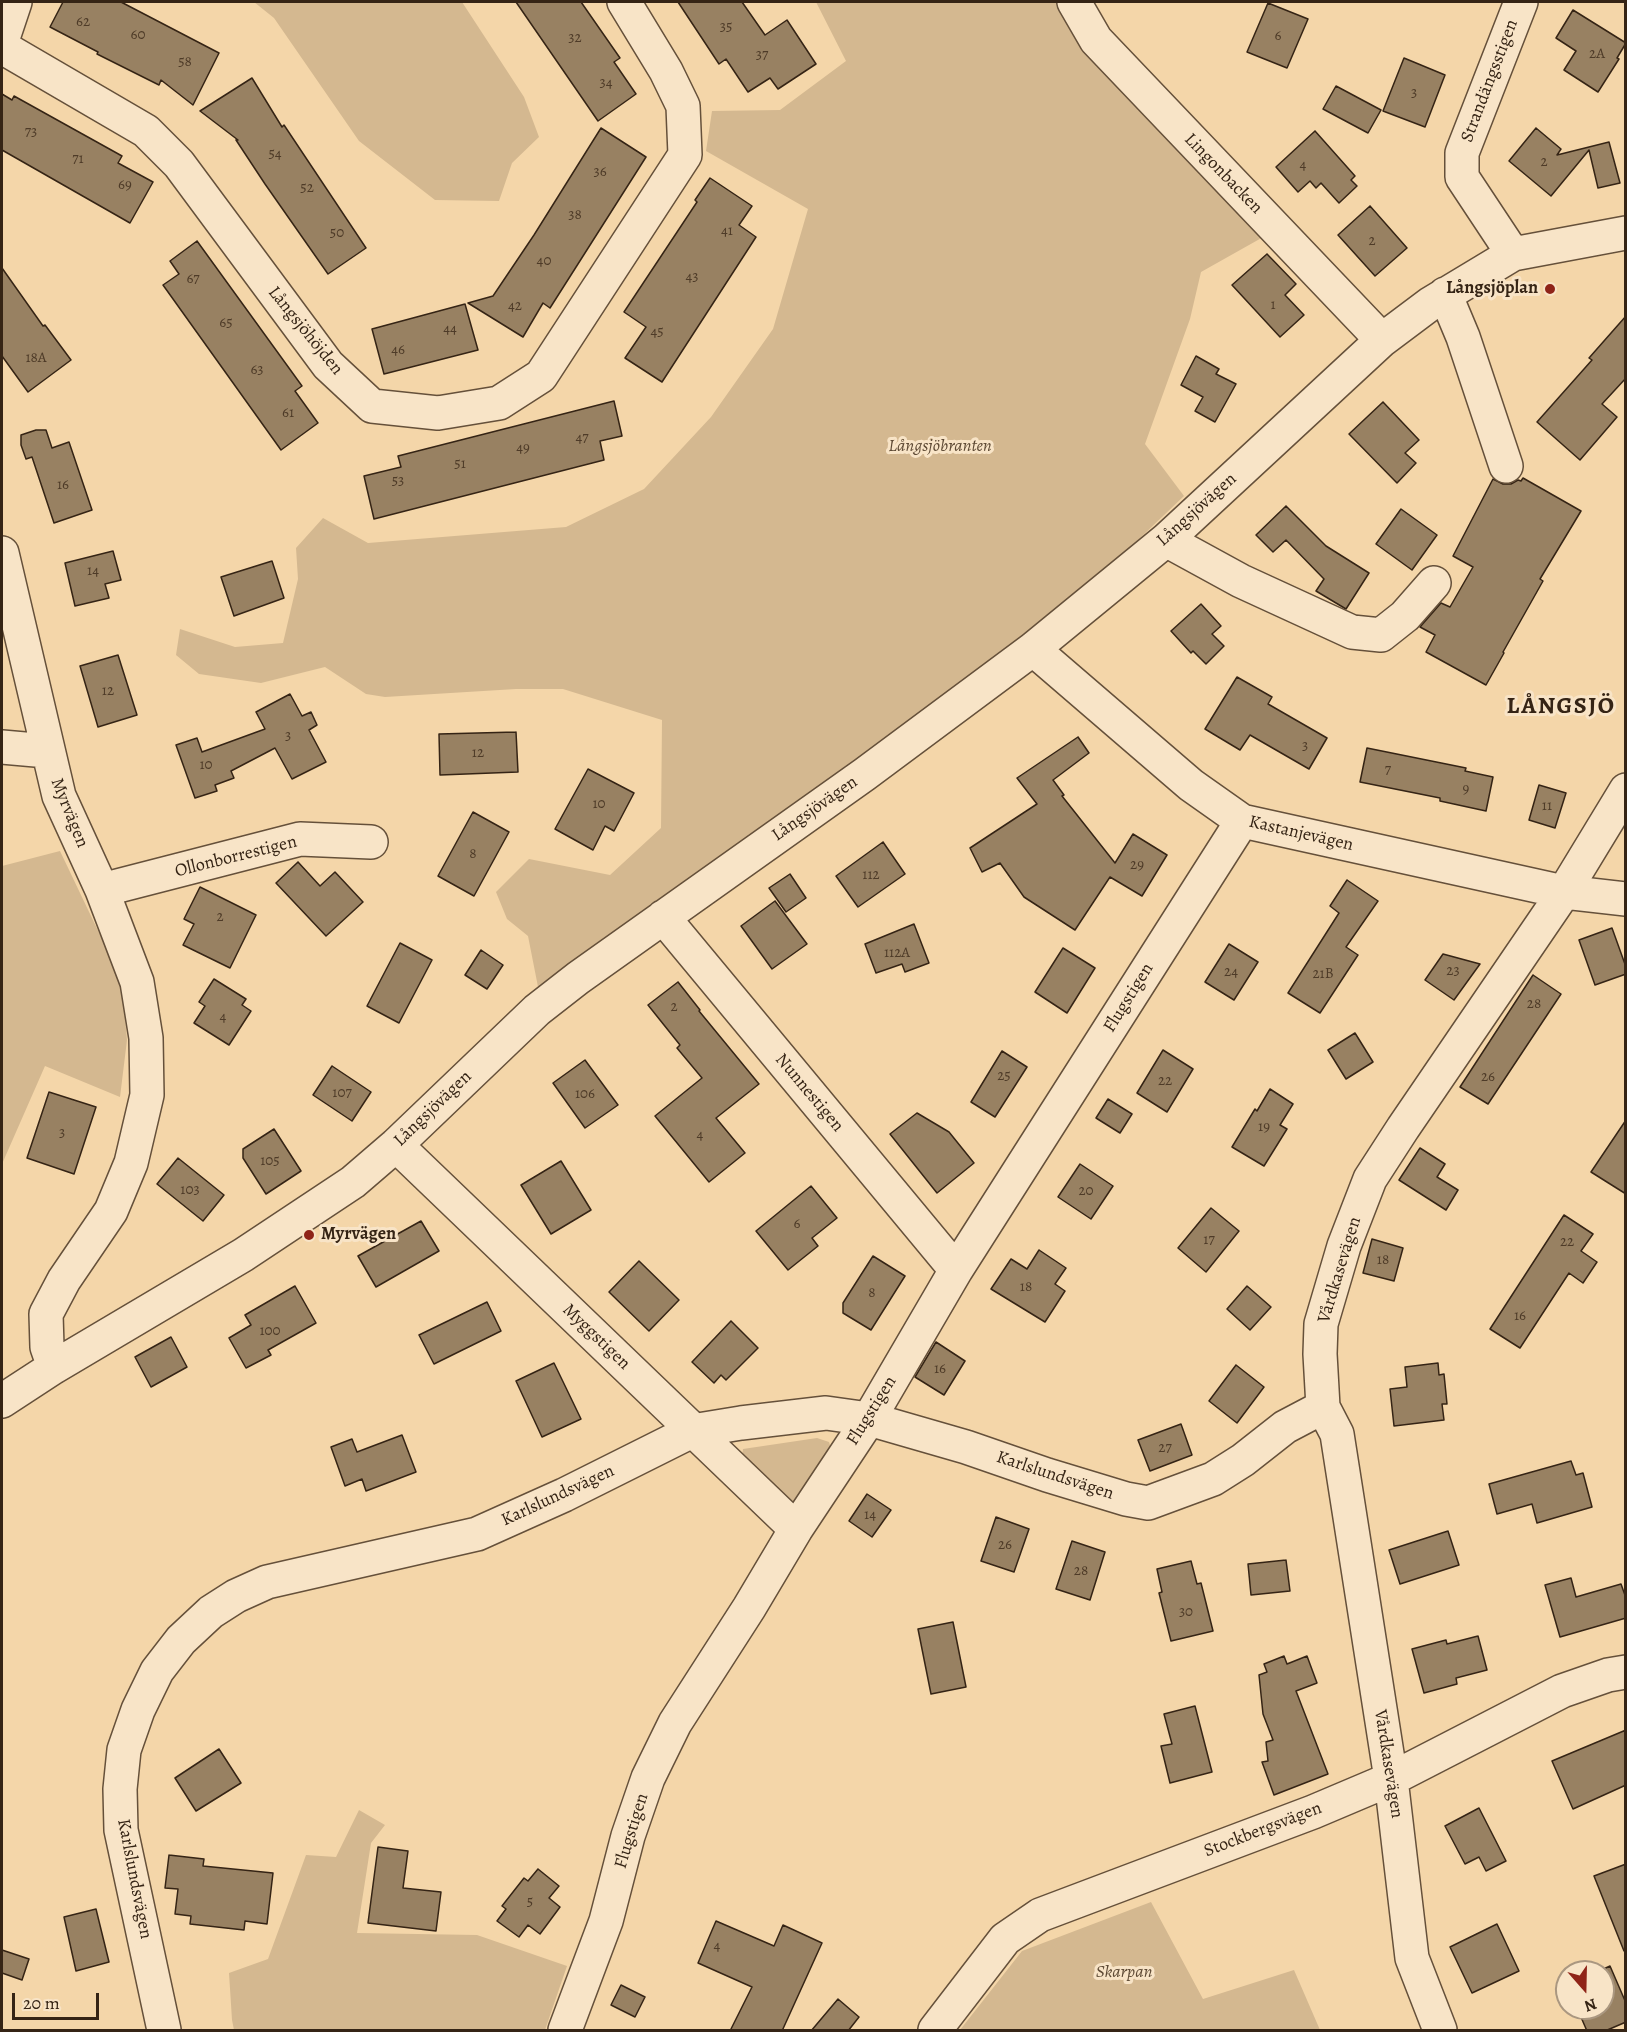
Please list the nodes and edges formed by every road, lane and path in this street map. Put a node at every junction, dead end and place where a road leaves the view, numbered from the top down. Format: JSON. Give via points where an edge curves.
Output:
{"nodes":[{"id":1,"x":15,"y":2,"type":"edge"},
{"id":2,"x":624,"y":2,"type":"edge"},
{"id":3,"x":1074,"y":2,"type":"edge"},
{"id":4,"x":1521,"y":2,"type":"edge"},
{"id":5,"x":2,"y":41,"type":"edge"},
{"id":6,"x":2,"y":47,"type":"edge"},
{"id":7,"x":1626,"y":233,"type":"edge"},
{"id":8,"x":1513,"y":254,"type":"junction"},
{"id":9,"x":1444,"y":294,"type":"junction"},
{"id":10,"x":1382,"y":340,"type":"junction"},
{"id":11,"x":1506,"y":466,"type":"dead end"},
{"id":12,"x":1166,"y":540,"type":"junction"},
{"id":13,"x":2,"y":553,"type":"edge"},
{"id":14,"x":1434,"y":583,"type":"dead end"},
{"id":15,"x":1033,"y":649,"type":"junction"},
{"id":16,"x":2,"y":747,"type":"edge"},
{"id":17,"x":47,"y":751,"type":"junction"},
{"id":18,"x":1626,"y":790,"type":"edge"},
{"id":19,"x":1242,"y":821,"type":"junction"},
{"id":20,"x":371,"y":842,"type":"dead end"},
{"id":21,"x":102,"y":891,"type":"junction"},
{"id":22,"x":1564,"y":892,"type":"junction"},
{"id":23,"x":1626,"y":899,"type":"edge"},
{"id":24,"x":663,"y":917,"type":"junction"},
{"id":25,"x":396,"y":1145,"type":"junction"},
{"id":26,"x":956,"y":1270,"type":"junction"},
{"id":27,"x":54,"y":1367,"type":"junction"},
{"id":28,"x":2,"y":1401,"type":"edge"},
{"id":29,"x":1323,"y":1407,"type":"junction"},
{"id":30,"x":869,"y":1419,"type":"junction"},
{"id":31,"x":692,"y":1431,"type":"junction"},
{"id":32,"x":796,"y":1529,"type":"junction"},
{"id":33,"x":1626,"y":1672,"type":"edge"},
{"id":34,"x":1391,"y":1779,"type":"junction"},
{"id":35,"x":164,"y":2031,"type":"edge"},
{"id":36,"x":565,"y":2031,"type":"edge"},
{"id":37,"x":935,"y":2031,"type":"edge"},
{"id":38,"x":1440,"y":2031,"type":"edge"}],
"edges":[{"from":1,"to":5,"type":"street"},
{"from":2,"to":6,"type":"street","name":"Långsjöhöjden","via":[[683,106],[685,154],[541,376],[499,403],[438,413],[372,406],[328,365],[179,164],[146,131]]},
{"from":3,"to":10,"type":"street","name":"Lingonbacken","via":[[1096,40]]},
{"from":4,"to":8,"type":"street","name":"Strandängsstigen","via":[[1462,153],[1462,177]]},
{"from":7,"to":8,"type":"street","name":"Långsjövägen"},
{"from":8,"to":9,"type":"street","name":"Långsjövägen"},
{"from":9,"to":10,"type":"street","name":"Långsjövägen"},
{"from":9,"to":11,"type":"street","via":[[1463,337]]},
{"from":10,"to":12,"type":"street","name":"Långsjövägen"},
{"from":12,"to":14,"type":"street","via":[[1241,581],[1352,632],[1381,635],[1405,616]]},
{"from":12,"to":15,"type":"street","name":"Långsjövägen"},
{"from":13,"to":17,"type":"street","name":"Myrvägen"},
{"from":15,"to":19,"type":"street","name":"Kastanjevägen","via":[[1191,786]]},
{"from":15,"to":24,"type":"street","name":"Långsjövägen"},
{"from":16,"to":17,"type":"street"},
{"from":17,"to":21,"type":"street","name":"Myrvägen","via":[[59,796]]},
{"from":18,"to":22,"type":"street","name":"Vårdkasevägen"},
{"from":19,"to":22,"type":"street","name":"Kastanjevägen"},
{"from":19,"to":26,"type":"street","name":"Flugstigen"},
{"from":20,"to":21,"type":"street","name":"Ollonborrestigen","via":[[300,839]]},
{"from":21,"to":27,"type":"street","name":"Myrvägen","via":[[137,982],[146,1038],[147,1095],[131,1163],[111,1210],[46,1314],[47,1347]]},
{"from":22,"to":23,"type":"street","name":"Kastanjevägen"},
{"from":22,"to":29,"type":"street","name":"Vårdkasevägen","via":[[1370,1179],[1344,1246],[1321,1324]]},
{"from":24,"to":25,"type":"street","name":"Långsjövägen","via":[[537,1010]]},
{"from":24,"to":26,"type":"street","name":"Nunnestigen"},
{"from":25,"to":27,"type":"street","name":"Långsjövägen","via":[[353,1182],[243,1255]]},
{"from":25,"to":31,"type":"street","name":"Myggstigen"},
{"from":26,"to":30,"type":"street","name":"Flugstigen"},
{"from":27,"to":28,"type":"street","name":"Långsjövägen"},
{"from":29,"to":30,"type":"street","name":"Karlslundsvägen","via":[[1285,1427],[1213,1479],[1148,1503]]},
{"from":29,"to":34,"type":"street","name":"Vårdkasevägen","via":[[1337,1434]]},
{"from":30,"to":31,"type":"street","name":"Karlslundsvägen","via":[[826,1413]]},
{"from":30,"to":32,"type":"street","name":"Flugstigen"},
{"from":31,"to":32,"type":"street","name":"Myggstigen"},
{"from":31,"to":35,"type":"street","name":"Karlslundsvägen","via":[[477,1534],[267,1582],[211,1612],[181,1640],[157,1671],[138,1710],[124,1750],[120,1789],[121,1830]]},
{"from":32,"to":36,"type":"street","name":"Flugstigen","via":[[675,1723],[648,1778],[606,1921]]},
{"from":33,"to":34,"type":"street","name":"Stockbergsvägen","via":[[1562,1691]]},
{"from":34,"to":37,"type":"street","name":"Stockbergsvägen","via":[[1040,1915],[1005,1939]]},
{"from":34,"to":38,"type":"street","name":"Vårdkasevägen","via":[[1412,1958]]}]}
